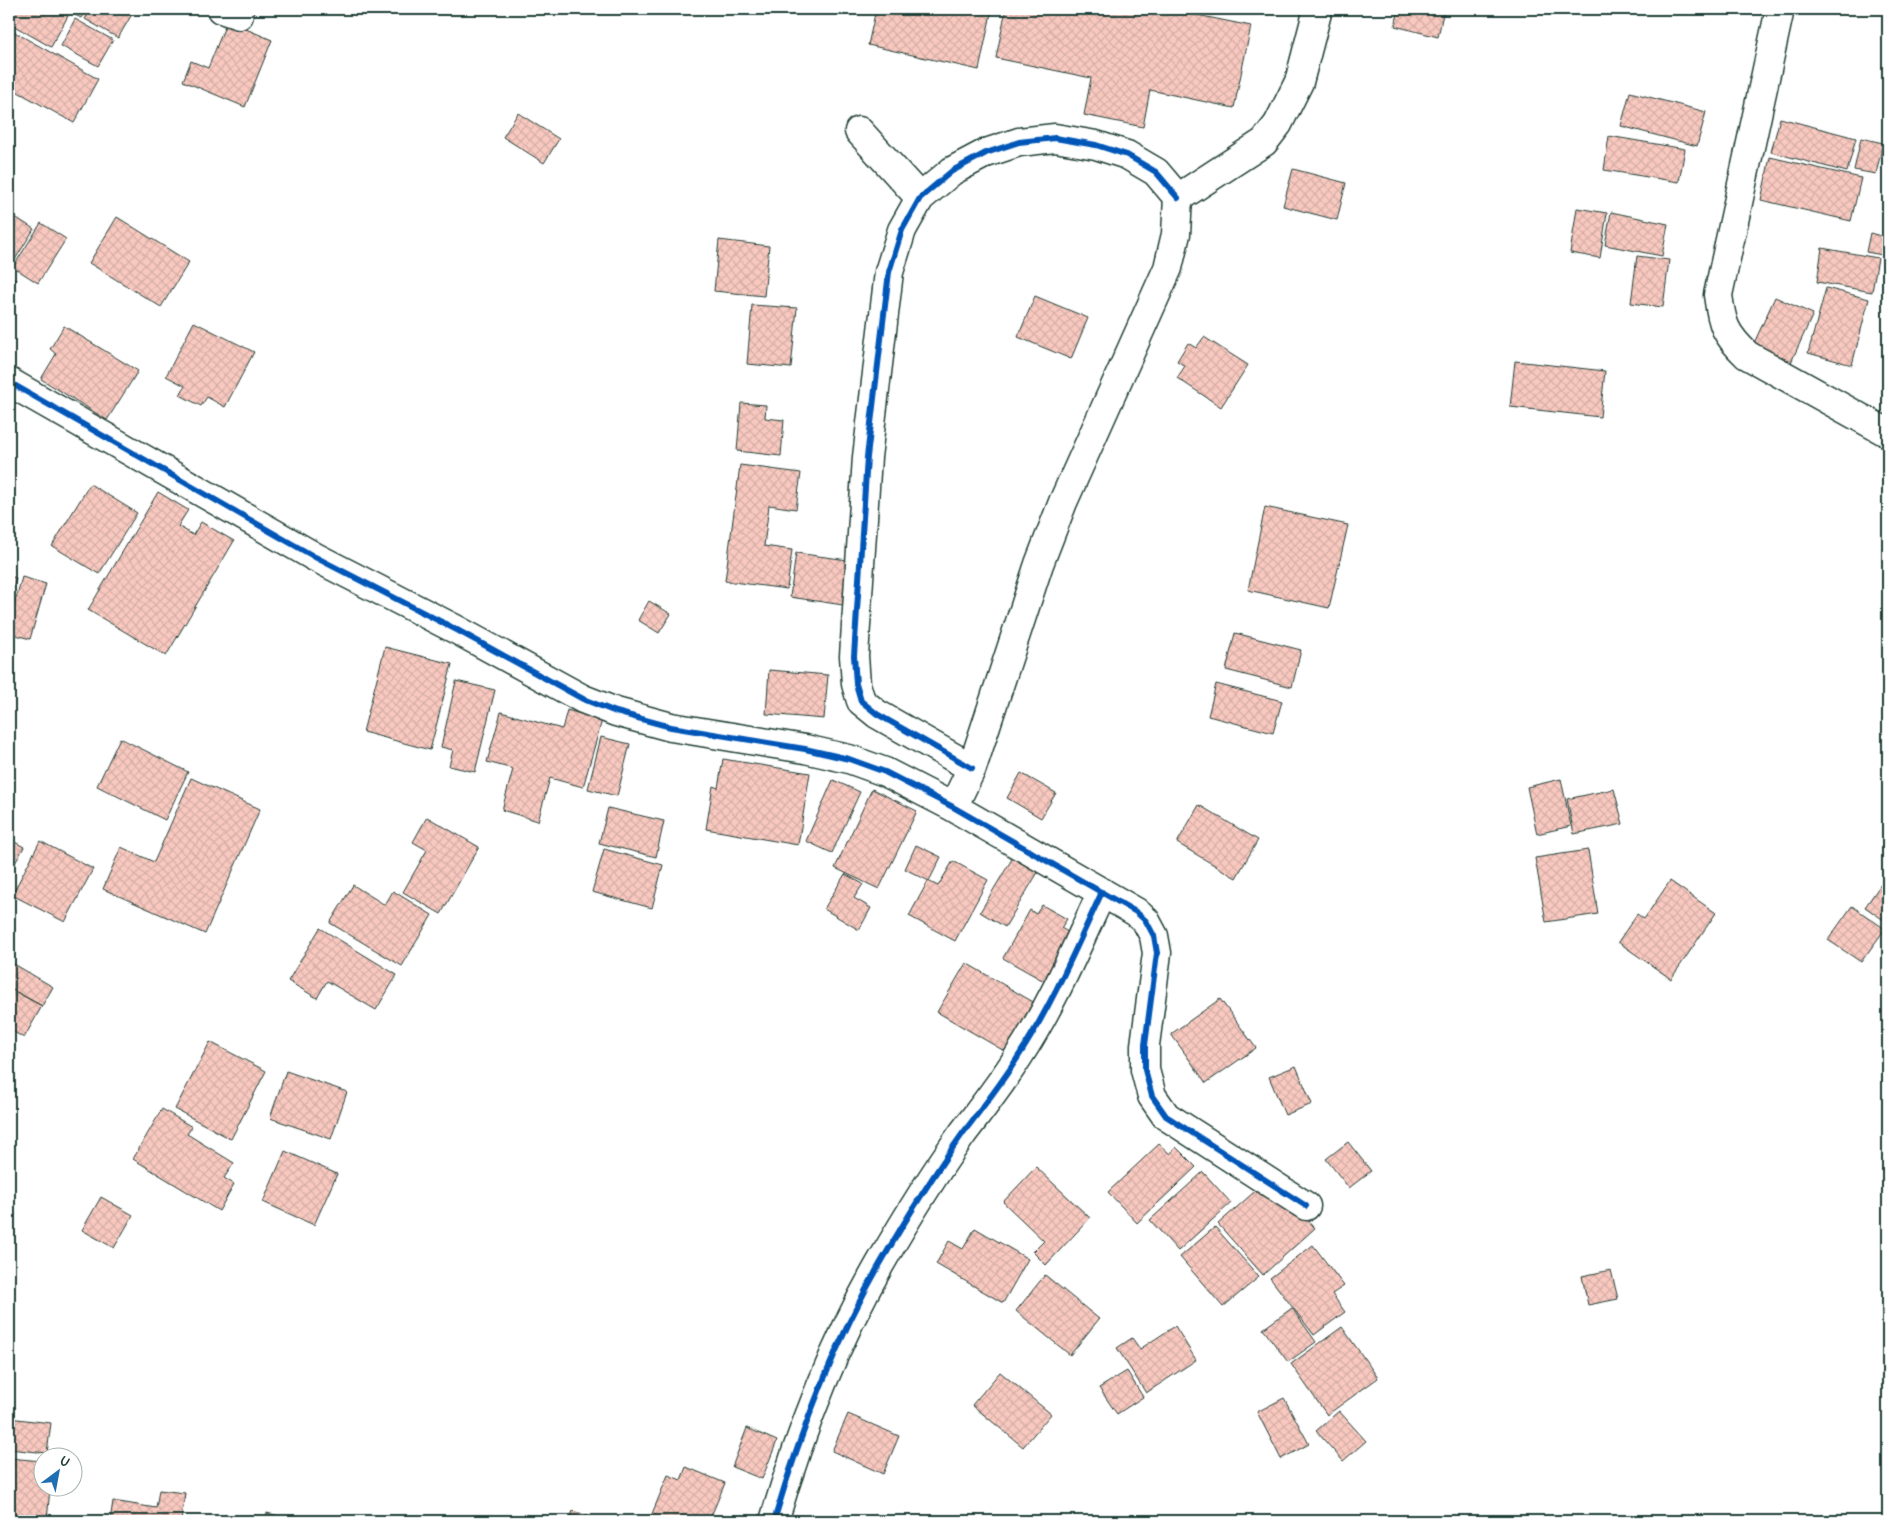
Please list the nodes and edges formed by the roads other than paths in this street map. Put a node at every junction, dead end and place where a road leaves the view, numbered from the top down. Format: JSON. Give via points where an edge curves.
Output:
{"nodes":[{"id":1,"x":1318,"y":9,"type":"edge"},
{"id":2,"x":1780,"y":9,"type":"edge"},
{"id":3,"x":859,"y":132,"type":"dead end"},
{"id":4,"x":920,"y":198,"type":"junction"},
{"id":5,"x":1178,"y":198,"type":"junction"},
{"id":6,"x":9,"y":382,"type":"edge"},
{"id":7,"x":1888,"y":433,"type":"edge"},
{"id":8,"x":972,"y":768,"type":"junction"},
{"id":9,"x":953,"y":807,"type":"junction"},
{"id":10,"x":1102,"y":892,"type":"junction"},
{"id":11,"x":1306,"y":1206,"type":"dead end"},
{"id":12,"x":774,"y":1521,"type":"edge"}],
"edges":[{"from":1,"to":5,"type":"street","via":[[1299,82],[1278,124],[1264,142]]},
{"from":2,"to":7,"type":"street","via":[[1718,295],[1722,322],[1732,341],[1746,355]]},
{"from":3,"to":4,"type":"street"},
{"from":4,"to":5,"type":"street","via":[[952,171],[986,154],[1019,142],[1055,138],[1096,145],[1127,156],[1156,172]]},
{"from":4,"to":8,"type":"street","via":[[902,230],[889,272],[867,457],[854,656],[856,684],[861,701],[876,714]]},
{"from":5,"to":8,"type":"street","via":[[1176,234],[1168,268],[1063,502],[1039,564]]},
{"from":6,"to":9,"type":"street","via":[[315,558],[583,699],[671,727],[849,759],[885,772]]},
{"from":8,"to":9,"type":"street"},
{"from":9,"to":10,"type":"street"},
{"from":10,"to":11,"type":"street","via":[[1136,912],[1146,921],[1154,936],[1156,953],[1145,1045],[1152,1096],[1166,1116]]},
{"from":10,"to":12,"type":"street","via":[[1070,962],[1019,1056],[962,1134],[879,1265],[828,1369]]}]}
